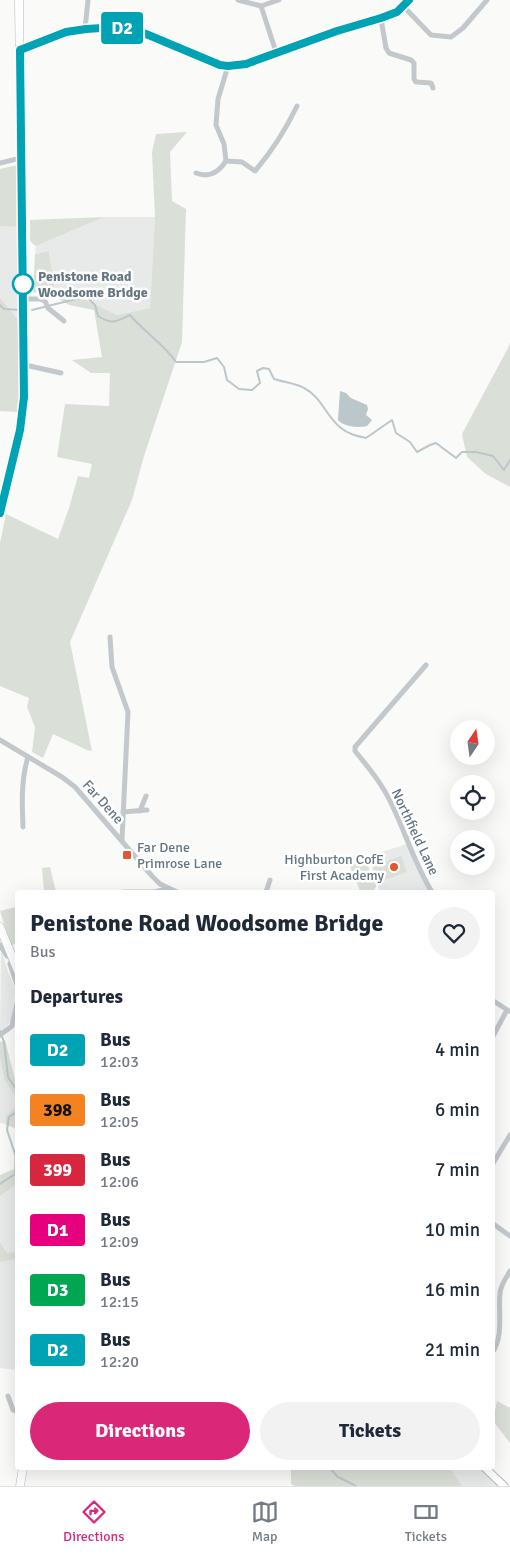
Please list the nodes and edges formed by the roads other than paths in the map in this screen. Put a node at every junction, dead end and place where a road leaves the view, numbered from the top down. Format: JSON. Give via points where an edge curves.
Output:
{"nodes":[{"id":1,"x":19,"y":0,"type":"edge"},
{"id":2,"x":88,"y":0,"type":"edge"},
{"id":3,"x":238,"y":0,"type":"edge"},
{"id":4,"x":279,"y":0,"type":"edge"},
{"id":5,"x":409,"y":0,"type":"edge"},
{"id":6,"x":486,"y":0,"type":"edge"},
{"id":7,"x":261,"y":6,"type":"junction"},
{"id":8,"x":404,"y":7,"type":"junction"},
{"id":9,"x":381,"y":18,"type":"junction"},
{"id":10,"x":86,"y":29,"type":"junction"},
{"id":11,"x":20,"y":50,"type":"junction"},
{"id":12,"x":276,"y":52,"type":"junction"},
{"id":13,"x":228,"y":66,"type":"junction"},
{"id":14,"x":433,"y":88,"type":"dead end"},
{"id":15,"x":297,"y":106,"type":"dead end"},
{"id":16,"x":21,"y":158,"type":"junction"},
{"id":17,"x":226,"y":161,"type":"junction"},
{"id":18,"x":0,"y":163,"type":"edge"},
{"id":19,"x":196,"y":173,"type":"dead end"},
{"id":20,"x":24,"y":299,"type":"junction"},
{"id":21,"x":64,"y":321,"type":"dead end"},
{"id":22,"x":25,"y":365,"type":"junction"},
{"id":23,"x":61,"y":374,"type":"dead end"},
{"id":24,"x":0,"y":513,"type":"edge"},
{"id":25,"x":110,"y":637,"type":"dead end"},
{"id":26,"x":426,"y":665,"type":"dead end"},
{"id":27,"x":0,"y":740,"type":"edge"},
{"id":28,"x":28,"y":757,"type":"junction"},
{"id":29,"x":146,"y":796,"type":"dead end"},
{"id":30,"x":147,"y":810,"type":"dead end"},
{"id":31,"x":140,"y":811,"type":"junction"},
{"id":32,"x":123,"y":812,"type":"junction"},
{"id":33,"x":23,"y":826,"type":"dead end"},
{"id":34,"x":122,"y":840,"type":"junction"},
{"id":35,"x":270,"y":880,"type":"dead end"},
{"id":36,"x":168,"y":889,"type":"junction"},
{"id":37,"x":163,"y":890,"type":"edge"},
{"id":38,"x":171,"y":890,"type":"edge"},
{"id":39,"x":267,"y":890,"type":"edge"},
{"id":40,"x":431,"y":890,"type":"edge"},
{"id":41,"x":0,"y":926,"type":"edge"},
{"id":42,"x":0,"y":945,"type":"edge"},
{"id":43,"x":13,"y":957,"type":"junction"},
{"id":44,"x":15,"y":963,"type":"edge"},
{"id":45,"x":15,"y":979,"type":"edge"},
{"id":46,"x":495,"y":1002,"type":"edge"},
{"id":47,"x":509,"y":1011,"type":"edge"},
{"id":48,"x":15,"y":1016,"type":"edge"},
{"id":49,"x":8,"y":1030,"type":"junction"},
{"id":50,"x":15,"y":1031,"type":"edge"},
{"id":51,"x":495,"y":1033,"type":"edge"},
{"id":52,"x":0,"y":1035,"type":"edge"},
{"id":53,"x":510,"y":1135,"type":"edge"},
{"id":54,"x":495,"y":1159,"type":"edge"},
{"id":55,"x":495,"y":1225,"type":"edge"},
{"id":56,"x":510,"y":1228,"type":"edge"},
{"id":57,"x":508,"y":1235,"type":"edge"},
{"id":58,"x":510,"y":1271,"type":"edge"},
{"id":59,"x":495,"y":1347,"type":"edge"},
{"id":60,"x":8,"y":1396,"type":"dead end"},
{"id":61,"x":5,"y":1411,"type":"dead end"},
{"id":62,"x":15,"y":1411,"type":"edge"},
{"id":63,"x":23,"y":1470,"type":"edge"},
{"id":64,"x":487,"y":1470,"type":"edge"},
{"id":65,"x":20,"y":1486,"type":"edge"},
{"id":66,"x":504,"y":1486,"type":"edge"}],
"edges":[{"from":1,"to":11,"type":"highway"},
{"from":2,"to":10,"type":"street"},
{"from":3,"to":7,"type":"street"},
{"from":4,"to":7,"type":"street"},
{"from":5,"to":8,"type":"main road"},
{"from":6,"to":8,"type":"street","via":[[463,28],[451,37],[431,35]]},
{"from":7,"to":12,"type":"street"},
{"from":8,"to":9,"type":"main road"},
{"from":9,"to":12,"type":"main road"},
{"from":9,"to":14,"type":"street","via":[[389,53],[411,60],[414,63],[414,80],[431,84]]},
{"from":10,"to":11,"type":"main road","via":[[66,32]]},
{"from":10,"to":13,"type":"main road","via":[[118,27],[146,34]]},
{"from":11,"to":16,"type":"highway"},
{"from":12,"to":13,"type":"main road","via":[[246,64]]},
{"from":13,"to":17,"type":"street","via":[[218,100],[216,125],[224,144]]},
{"from":15,"to":17,"type":"street","via":[[286,130],[256,171],[242,162]]},
{"from":16,"to":18,"type":"street"},
{"from":16,"to":20,"type":"highway"},
{"from":17,"to":19,"type":"street","via":[[216,172],[207,175]]},
{"from":20,"to":21,"type":"street","via":[[45,301],[47,307]]},
{"from":20,"to":22,"type":"highway"},
{"from":22,"to":23,"type":"street"},
{"from":22,"to":24,"type":"highway","via":[[20,430]]},
{"from":25,"to":32,"type":"street","via":[[112,666],[128,712]]},
{"from":26,"to":40,"type":"street","name":"Northfield Lane","via":[[363,736],[355,751],[392,803]]},
{"from":27,"to":28,"type":"street","name":"Far Dene"},
{"from":28,"to":33,"type":"street","via":[[23,781]]},
{"from":28,"to":34,"type":"street","name":"Far Dene","via":[[75,787]]},
{"from":29,"to":31,"type":"street"},
{"from":30,"to":31,"type":"street"},
{"from":31,"to":32,"type":"street"},
{"from":32,"to":34,"type":"street"},
{"from":34,"to":36,"type":"street","name":"Far Dene","via":[[152,876]]},
{"from":35,"to":39,"type":"street"},
{"from":36,"to":37,"type":"street"},
{"from":36,"to":38,"type":"street","name":"Far Dene"},
{"from":41,"to":43,"type":"highway"},
{"from":42,"to":43,"type":"street","via":[[7,956]]},
{"from":43,"to":44,"type":"highway"},
{"from":43,"to":45,"type":"street","via":[[10,964]]},
{"from":46,"to":47,"type":"street"},
{"from":47,"to":51,"type":"street"},
{"from":48,"to":49,"type":"street"},
{"from":49,"to":50,"type":"street"},
{"from":49,"to":52,"type":"street"},
{"from":53,"to":54,"type":"street"},
{"from":55,"to":57,"type":"street"},
{"from":56,"to":57,"type":"street"},
{"from":58,"to":59,"type":"street","via":[[500,1292],[499,1337]]},
{"from":60,"to":62,"type":"street"},
{"from":61,"to":62,"type":"street"},
{"from":63,"to":65,"type":"highway"},
{"from":64,"to":66,"type":"main road"}]}
